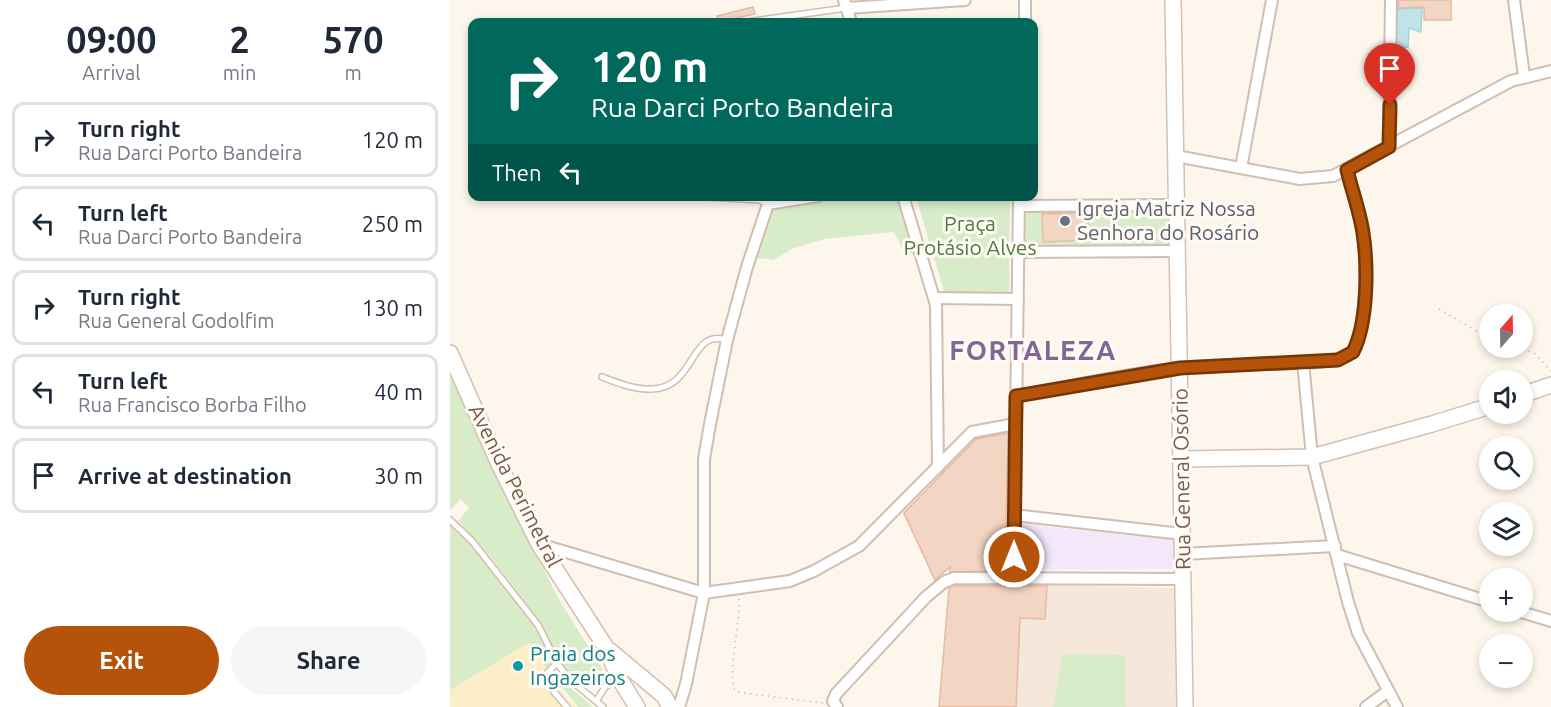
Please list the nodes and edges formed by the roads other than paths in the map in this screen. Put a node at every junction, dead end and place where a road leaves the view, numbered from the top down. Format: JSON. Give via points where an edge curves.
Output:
{"nodes":[{"id":1,"x":965,"y":0,"type":"edge"},
{"id":2,"x":1025,"y":0,"type":"edge"},
{"id":3,"x":1173,"y":0,"type":"edge"},
{"id":4,"x":1272,"y":0,"type":"edge"},
{"id":5,"x":1391,"y":0,"type":"edge"},
{"id":6,"x":1514,"y":0,"type":"edge"},
{"id":7,"x":845,"y":4,"type":"edge"},
{"id":8,"x":769,"y":18,"type":"edge"},
{"id":9,"x":1024,"y":18,"type":"edge"},
{"id":10,"x":1551,"y":71,"type":"edge"},
{"id":11,"x":1524,"y":76,"type":"junction"},
{"id":12,"x":1389,"y":147,"type":"junction"},
{"id":13,"x":1176,"y":156,"type":"junction"},
{"id":14,"x":1241,"y":168,"type":"junction"},
{"id":15,"x":1347,"y":170,"type":"junction"},
{"id":16,"x":762,"y":201,"type":"edge"},
{"id":17,"x":787,"y":201,"type":"edge"},
{"id":18,"x":905,"y":201,"type":"edge"},
{"id":19,"x":1019,"y":201,"type":"edge"},
{"id":20,"x":768,"y":204,"type":"junction"},
{"id":21,"x":1177,"y":205,"type":"junction"},
{"id":22,"x":1178,"y":250,"type":"junction"},
{"id":23,"x":1019,"y":252,"type":"junction"},
{"id":24,"x":934,"y":298,"type":"junction"},
{"id":25,"x":1018,"y":299,"type":"junction"},
{"id":26,"x":727,"y":340,"type":"junction"},
{"id":27,"x":450,"y":353,"type":"edge"},
{"id":28,"x":1303,"y":362,"type":"junction"},
{"id":29,"x":1180,"y":368,"type":"junction"},
{"id":30,"x":602,"y":377,"type":"dead end"},
{"id":31,"x":1551,"y":385,"type":"edge"},
{"id":32,"x":1533,"y":391,"type":"edge"},
{"id":33,"x":1016,"y":396,"type":"junction"},
{"id":34,"x":1479,"y":409,"type":"edge"},
{"id":35,"x":1015,"y":424,"type":"junction"},
{"id":36,"x":1312,"y":457,"type":"junction"},
{"id":37,"x":1182,"y":459,"type":"junction"},
{"id":38,"x":938,"y":467,"type":"junction"},
{"id":39,"x":1014,"y":515,"type":"junction"},
{"id":40,"x":450,"y":520,"type":"edge"},
{"id":41,"x":1182,"y":534,"type":"junction"},
{"id":42,"x":539,"y":544,"type":"junction"},
{"id":43,"x":1336,"y":550,"type":"junction"},
{"id":44,"x":1183,"y":554,"type":"junction"},
{"id":45,"x":1014,"y":578,"type":"junction"},
{"id":46,"x":1183,"y":579,"type":"junction"},
{"id":47,"x":704,"y":593,"type":"junction"},
{"id":48,"x":1479,"y":598,"type":"edge"},
{"id":49,"x":1533,"y":616,"type":"edge"},
{"id":50,"x":1551,"y":621,"type":"edge"},
{"id":51,"x":605,"y":646,"type":"junction"},
{"id":52,"x":557,"y":663,"type":"junction"},
{"id":53,"x":635,"y":672,"type":"junction"},
{"id":54,"x":619,"y":678,"type":"junction"},
{"id":55,"x":686,"y":684,"type":"junction"},
{"id":56,"x":1388,"y":691,"type":"junction"},
{"id":57,"x":597,"y":700,"type":"junction"},
{"id":58,"x":667,"y":701,"type":"edge"},
{"id":59,"x":835,"y":701,"type":"edge"},
{"id":60,"x":567,"y":707,"type":"edge"},
{"id":61,"x":603,"y":707,"type":"edge"},
{"id":62,"x":637,"y":707,"type":"edge"},
{"id":63,"x":679,"y":707,"type":"edge"},
{"id":64,"x":1185,"y":707,"type":"edge"},
{"id":65,"x":1366,"y":707,"type":"edge"},
{"id":66,"x":1397,"y":707,"type":"edge"}],
"edges":[{"from":1,"to":7,"type":"street"},
{"from":2,"to":9,"type":"street"},
{"from":3,"to":13,"type":"street","name":"Rua General Osório"},
{"from":4,"to":14,"type":"street"},
{"from":5,"to":12,"type":"street"},
{"from":6,"to":11,"type":"street"},
{"from":7,"to":8,"type":"lane"},
{"from":10,"to":11,"type":"street"},
{"from":11,"to":12,"type":"street"},
{"from":12,"to":15,"type":"street"},
{"from":13,"to":14,"type":"street"},
{"from":13,"to":21,"type":"street","name":"Rua General Osório"},
{"from":14,"to":15,"type":"street","via":[[1300,179],[1333,176]]},
{"from":15,"to":28,"type":"street","via":[[1363,233],[1362,325],[1357,344],[1346,357]]},
{"from":16,"to":20,"type":"lane"},
{"from":17,"to":20,"type":"street"},
{"from":18,"to":24,"type":"street"},
{"from":19,"to":21,"type":"street"},
{"from":19,"to":23,"type":"street"},
{"from":20,"to":26,"type":"street"},
{"from":21,"to":22,"type":"street","name":"Rua General Osório"},
{"from":22,"to":23,"type":"street"},
{"from":22,"to":29,"type":"street","name":"Rua General Osório"},
{"from":23,"to":25,"type":"street"},
{"from":24,"to":25,"type":"street"},
{"from":24,"to":38,"type":"street"},
{"from":25,"to":33,"type":"street"},
{"from":26,"to":30,"type":"lane","via":[[706,340],[683,375],[665,387],[642,389]]},
{"from":26,"to":47,"type":"street","via":[[704,459]]},
{"from":27,"to":42,"type":"street","name":"Avenida Perimetral"},
{"from":28,"to":29,"type":"street"},
{"from":28,"to":36,"type":"street"},
{"from":29,"to":33,"type":"street"},
{"from":29,"to":37,"type":"street","name":"Rua General Osório"},
{"from":31,"to":32,"type":"street"},
{"from":33,"to":35,"type":"street"},
{"from":34,"to":36,"type":"street"},
{"from":35,"to":38,"type":"street","via":[[972,432]]},
{"from":35,"to":39,"type":"street"},
{"from":36,"to":37,"type":"street"},
{"from":36,"to":43,"type":"street"},
{"from":37,"to":41,"type":"street","name":"Rua General Osório"},
{"from":38,"to":47,"type":"street","via":[[859,546],[829,563],[790,581]]},
{"from":39,"to":41,"type":"street"},
{"from":39,"to":45,"type":"street"},
{"from":40,"to":52,"type":"lane","via":[[472,541],[538,625]]},
{"from":41,"to":44,"type":"street","name":"Rua General Osório"},
{"from":42,"to":47,"type":"street"},
{"from":42,"to":51,"type":"street","name":"Avenida Perimetral"},
{"from":43,"to":44,"type":"street"},
{"from":43,"to":48,"type":"street"},
{"from":43,"to":56,"type":"street","via":[[1358,633]]},
{"from":44,"to":46,"type":"street","name":"Rua General Osório"},
{"from":45,"to":46,"type":"street"},
{"from":45,"to":59,"type":"street","via":[[954,578],[938,586]]},
{"from":46,"to":64,"type":"street","name":"Rua General Osório"},
{"from":47,"to":55,"type":"street"},
{"from":49,"to":50,"type":"street"},
{"from":51,"to":53,"type":"street","name":"Avenida Perimetral"},
{"from":51,"to":54,"type":"street","name":"Avenida Perimetral"},
{"from":52,"to":57,"type":"lane","via":[[568,678]]},
{"from":52,"to":60,"type":"lane","via":[[547,674],[548,682]]},
{"from":53,"to":54,"type":"street","via":[[624,672]]},
{"from":53,"to":58,"type":"street","name":"Avenida Perimetral"},
{"from":54,"to":57,"type":"lane","via":[[605,687]]},
{"from":54,"to":62,"type":"street","name":"Avenida Perimetral"},
{"from":55,"to":58,"type":"street"},
{"from":55,"to":63,"type":"street"},
{"from":56,"to":65,"type":"street"},
{"from":56,"to":66,"type":"street"},
{"from":57,"to":61,"type":"lane"}]}
